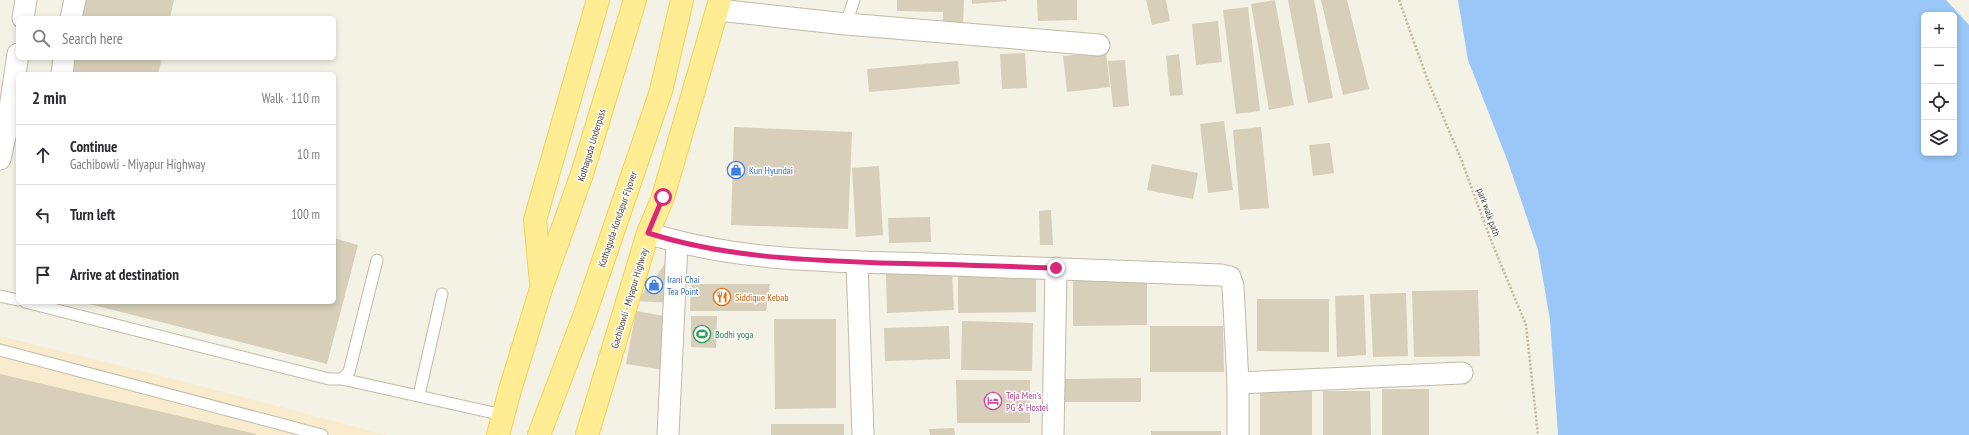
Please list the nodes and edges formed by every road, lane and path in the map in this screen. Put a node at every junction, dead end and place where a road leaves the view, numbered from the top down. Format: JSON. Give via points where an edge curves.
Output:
{"nodes":[{"id":1,"x":26,"y":0,"type":"edge"},
{"id":2,"x":75,"y":0,"type":"edge"},
{"id":3,"x":598,"y":0,"type":"edge"},
{"id":4,"x":635,"y":0,"type":"edge"},
{"id":5,"x":682,"y":0,"type":"edge"},
{"id":6,"x":854,"y":0,"type":"edge"},
{"id":7,"x":1399,"y":0,"type":"edge"},
{"id":8,"x":719,"y":5,"type":"edge"},
{"id":9,"x":24,"y":16,"type":"edge"},
{"id":10,"x":72,"y":16,"type":"edge"},
{"id":11,"x":846,"y":24,"type":"junction"},
{"id":12,"x":1098,"y":45,"type":"dead end"},
{"id":13,"x":18,"y":60,"type":"edge"},
{"id":14,"x":64,"y":60,"type":"edge"},
{"id":15,"x":17,"y":72,"type":"edge"},
{"id":16,"x":62,"y":72,"type":"edge"},
{"id":17,"x":16,"y":79,"type":"edge"},
{"id":18,"x":12,"y":129,"type":"edge"},
{"id":19,"x":0,"y":159,"type":"edge"},
{"id":20,"x":648,"y":233,"type":"junction"},
{"id":21,"x":677,"y":243,"type":"junction"},
{"id":22,"x":377,"y":260,"type":"dead end"},
{"id":23,"x":856,"y":262,"type":"junction"},
{"id":24,"x":1056,"y":268,"type":"junction"},
{"id":25,"x":541,"y":289,"type":"junction"},
{"id":26,"x":442,"y":294,"type":"dead end"},
{"id":27,"x":0,"y":296,"type":"edge"},
{"id":28,"x":16,"y":300,"type":"edge"},
{"id":29,"x":33,"y":304,"type":"edge"},
{"id":30,"x":0,"y":350,"type":"edge"},
{"id":31,"x":1462,"y":373,"type":"dead end"},
{"id":32,"x":342,"y":379,"type":"junction"},
{"id":33,"x":1238,"y":382,"type":"junction"},
{"id":34,"x":419,"y":396,"type":"junction"},
{"id":35,"x":501,"y":425,"type":"edge"},
{"id":36,"x":322,"y":435,"type":"edge"},
{"id":37,"x":539,"y":435,"type":"edge"},
{"id":38,"x":587,"y":435,"type":"edge"},
{"id":39,"x":668,"y":435,"type":"edge"},
{"id":40,"x":863,"y":435,"type":"edge"},
{"id":41,"x":1053,"y":435,"type":"edge"},
{"id":42,"x":1238,"y":435,"type":"edge"},
{"id":43,"x":1538,"y":435,"type":"edge"}],
"edges":[{"from":1,"to":9,"type":"street"},
{"from":2,"to":10,"type":"street"},
{"from":3,"to":25,"type":"main road","via":[[535,220]]},
{"from":4,"to":25,"type":"main road","name":"Kothaguda Underpass","via":[[582,174]]},
{"from":5,"to":37,"type":"main road","name":"Kothaguda-Kondapur Flyover","via":[[661,91],[585,314]]},
{"from":6,"to":11,"type":"lane"},
{"from":7,"to":43,"type":"path","name":"park walk path","via":[[1428,81],[1526,325]]},
{"from":8,"to":11,"type":"street"},
{"from":8,"to":20,"type":"main road","name":"Gachibowli - Miyapur Highway","via":[[663,197]]},
{"from":11,"to":12,"type":"street"},
{"from":13,"to":15,"type":"street"},
{"from":14,"to":16,"type":"street"},
{"from":17,"to":18,"type":"street"},
{"from":18,"to":19,"type":"street"},
{"from":20,"to":21,"type":"street"},
{"from":20,"to":38,"type":"main road","name":"Gachibowli - Miyapur Highway"},
{"from":21,"to":23,"type":"street","via":[[755,256]]},
{"from":21,"to":39,"type":"street"},
{"from":22,"to":32,"type":"lane","via":[[349,372]]},
{"from":23,"to":24,"type":"street"},
{"from":23,"to":40,"type":"street"},
{"from":24,"to":33,"type":"street","via":[[1221,274],[1230,277],[1233,286]]},
{"from":24,"to":41,"type":"street"},
{"from":25,"to":35,"type":"main road"},
{"from":26,"to":34,"type":"lane"},
{"from":27,"to":28,"type":"lane"},
{"from":29,"to":32,"type":"lane","via":[[329,379]]},
{"from":30,"to":36,"type":"lane"},
{"from":31,"to":33,"type":"street"},
{"from":32,"to":34,"type":"lane"},
{"from":33,"to":42,"type":"street"},
{"from":34,"to":35,"type":"lane"}]}
